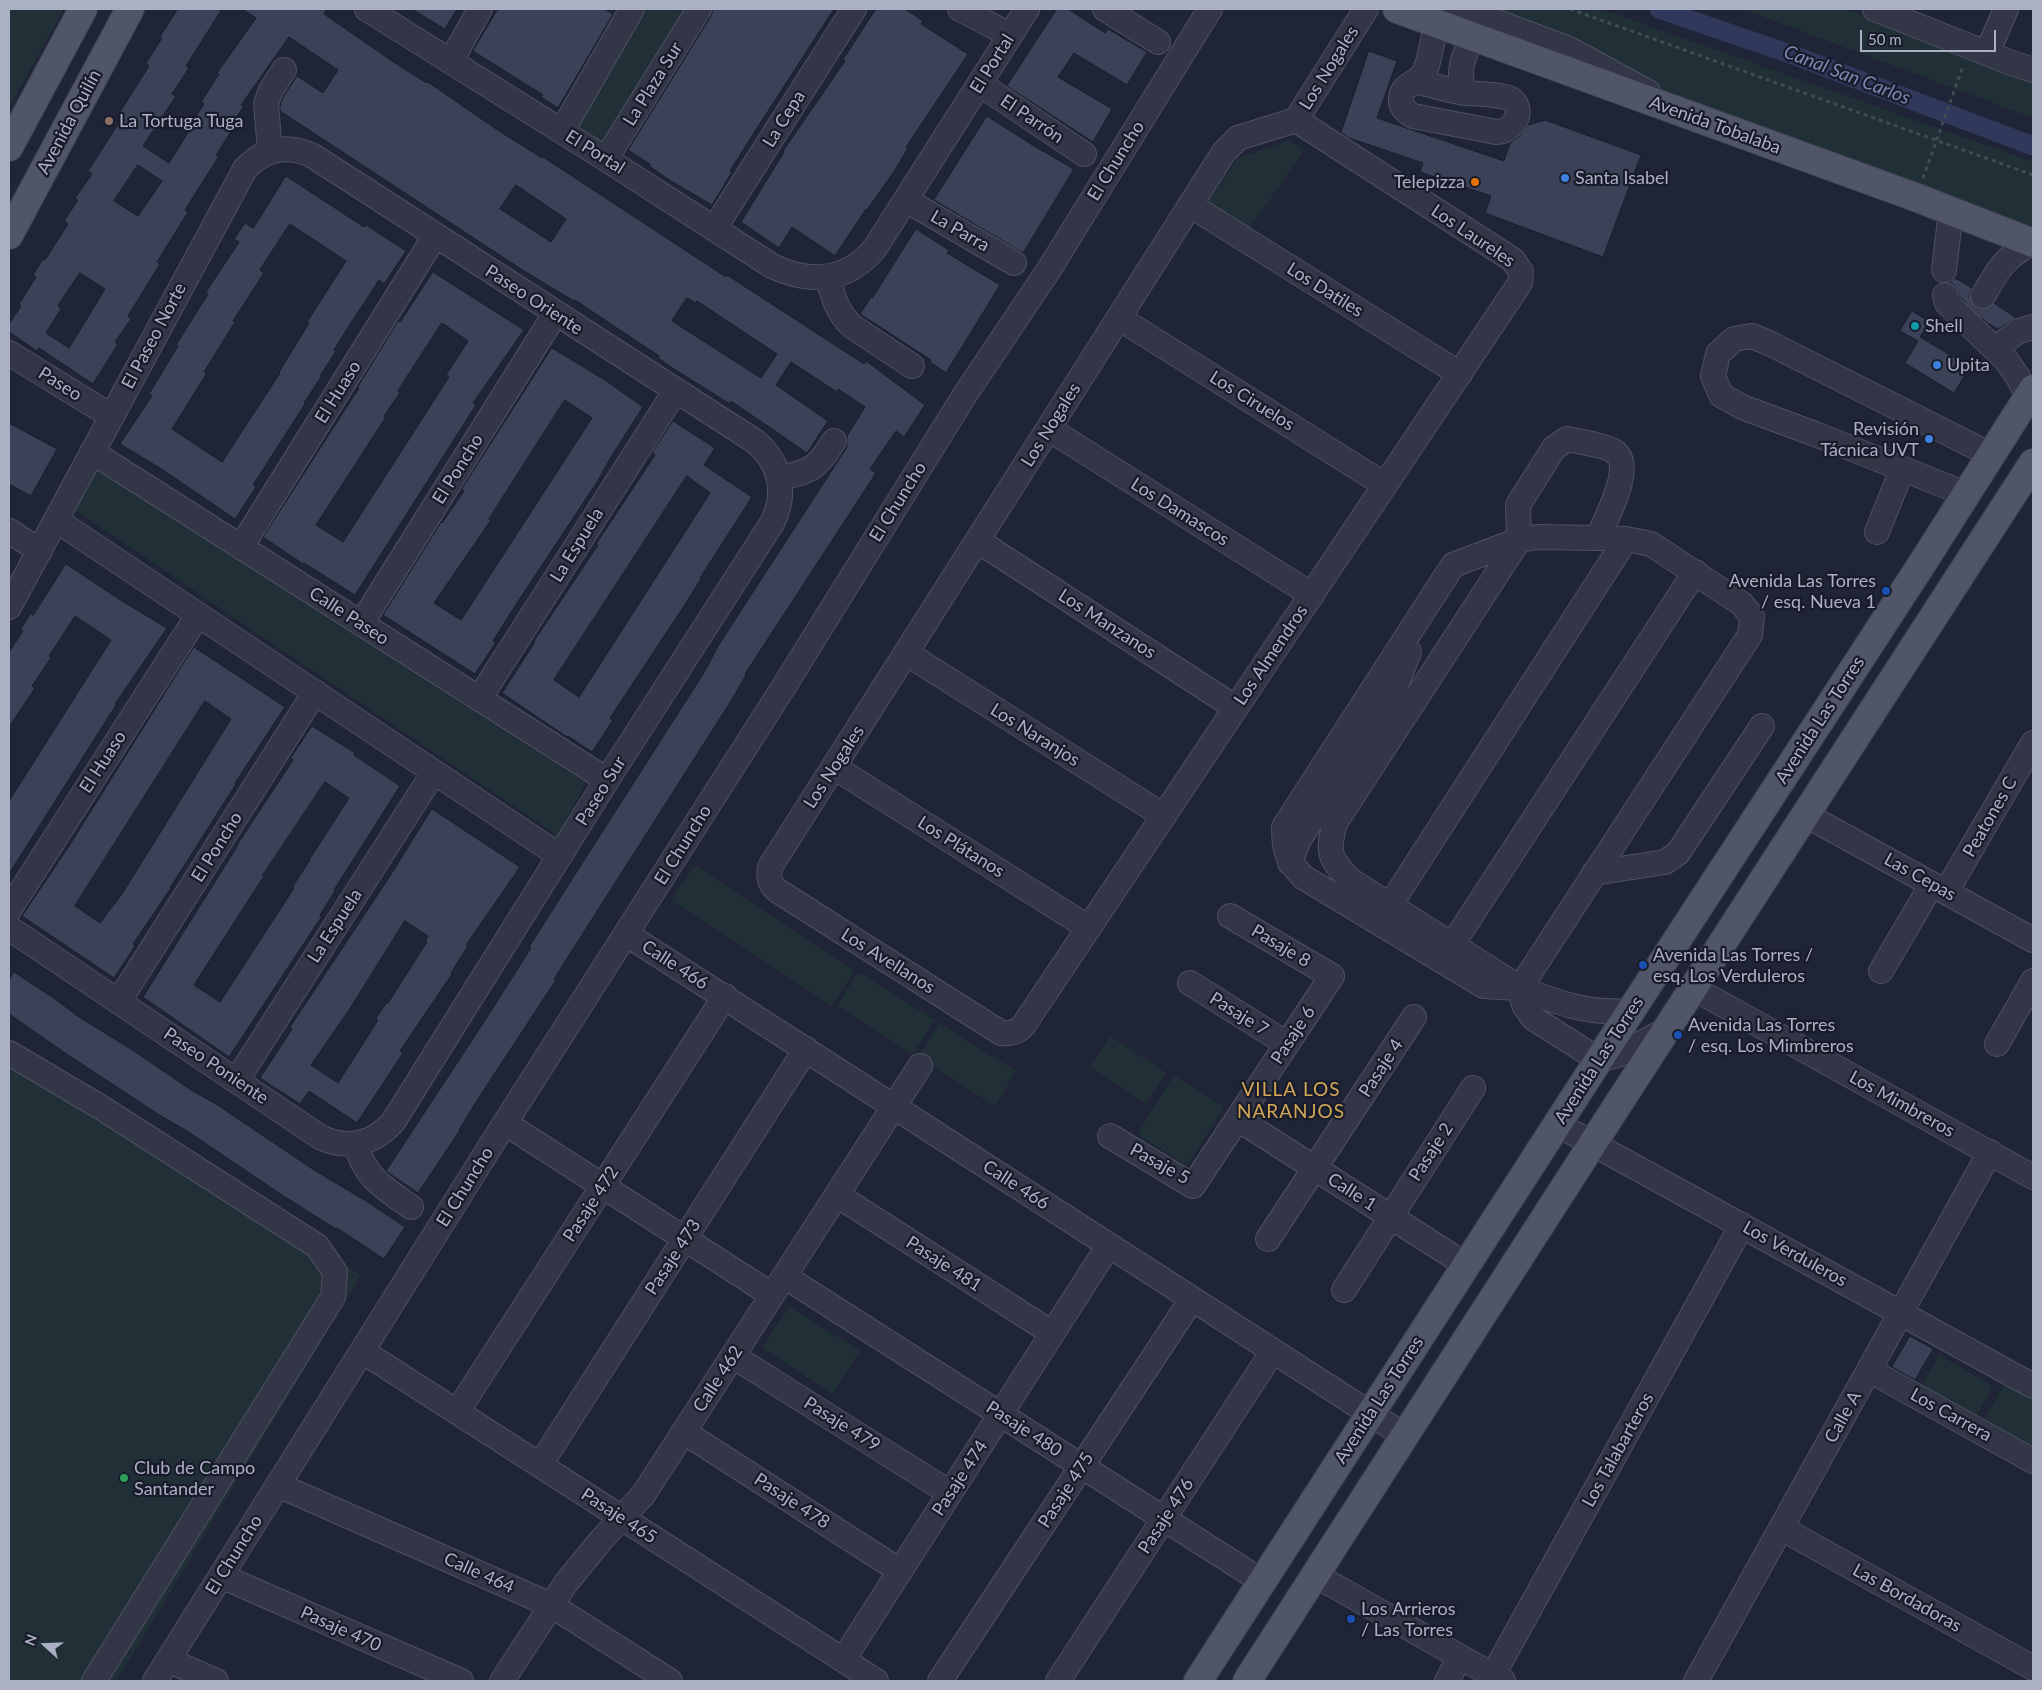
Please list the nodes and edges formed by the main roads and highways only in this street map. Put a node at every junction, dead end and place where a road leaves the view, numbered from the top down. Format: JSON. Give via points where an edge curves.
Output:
{"nodes":[{"id":1,"x":83,"y":9,"type":"edge"},
{"id":2,"x":130,"y":9,"type":"edge"},
{"id":3,"x":1397,"y":9,"type":"edge"},
{"id":4,"x":1445,"y":16,"type":"edge"},
{"id":5,"x":9,"y":148,"type":"edge"},
{"id":6,"x":9,"y":235,"type":"edge"},
{"id":7,"x":2033,"y":243,"type":"edge"},
{"id":8,"x":2031,"y":393,"type":"edge"},
{"id":9,"x":2033,"y":463,"type":"edge"},
{"id":10,"x":1920,"y":567,"type":"junction"},
{"id":11,"x":1953,"y":588,"type":"junction"},
{"id":12,"x":1198,"y":1681,"type":"edge"},
{"id":13,"x":1248,"y":1681,"type":"edge"}],
"edges":[{"from":1,"to":5,"type":"main road"},
{"from":2,"to":6,"type":"main road","name":"Avenida Quilín"},
{"from":3,"to":4,"type":"main road","name":"Avenida Tobalaba"},
{"from":4,"to":7,"type":"main road","name":"Avenida Tobalaba","via":[[1473,36]]},
{"from":8,"to":10,"type":"main road","name":"Avenida Las Torres"},
{"from":9,"to":11,"type":"main road"},
{"from":10,"to":11,"type":"main road","via":[[1940,572]]},
{"from":10,"to":12,"type":"main road","name":"Avenida Las Torres"},
{"from":11,"to":13,"type":"main road"}]}
